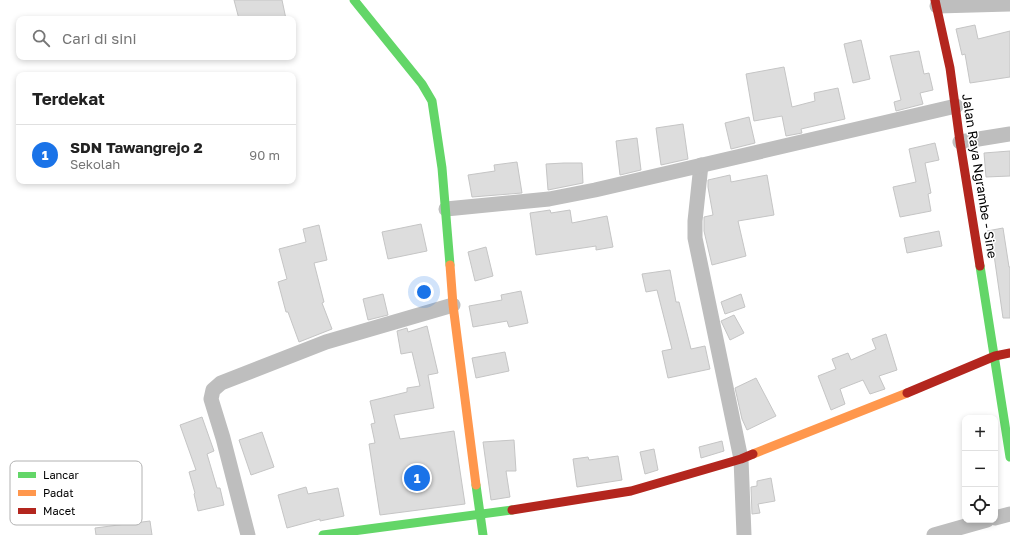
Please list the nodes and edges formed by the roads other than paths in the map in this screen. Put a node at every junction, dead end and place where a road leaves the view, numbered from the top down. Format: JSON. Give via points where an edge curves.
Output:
{"nodes":[{"id":1,"x":354,"y":0,"type":"edge"},
{"id":2,"x":936,"y":3,"type":"edge"},
{"id":3,"x":1010,"y":4,"type":"edge"},
{"id":4,"x":956,"y":106,"type":"junction"},
{"id":5,"x":1010,"y":134,"type":"edge"},
{"id":6,"x":960,"y":142,"type":"junction"},
{"id":7,"x":701,"y":165,"type":"junction"},
{"id":8,"x":446,"y":209,"type":"junction"},
{"id":9,"x":453,"y":305,"type":"junction"},
{"id":10,"x":1010,"y":353,"type":"edge"},
{"id":11,"x":995,"y":356,"type":"junction"},
{"id":12,"x":1010,"y":457,"type":"edge"},
{"id":13,"x":740,"y":459,"type":"junction"},
{"id":14,"x":1010,"y":514,"type":"edge"},
{"id":15,"x":480,"y":515,"type":"junction"},
{"id":16,"x":998,"y":517,"type":"edge"},
{"id":17,"x":976,"y":523,"type":"edge"},
{"id":18,"x":377,"y":531,"type":"edge"},
{"id":19,"x":248,"y":535,"type":"edge"},
{"id":20,"x":323,"y":535,"type":"edge"},
{"id":21,"x":483,"y":535,"type":"edge"},
{"id":22,"x":744,"y":535,"type":"edge"},
{"id":23,"x":934,"y":535,"type":"edge"}],
"edges":[{"from":1,"to":8,"type":"street","via":[[432,100]]},
{"from":2,"to":3,"type":"street"},
{"from":2,"to":4,"type":"street","name":"Jalan Raya Ngrambe - Sine"},
{"from":4,"to":6,"type":"street","name":"Jalan Raya Ngrambe - Sine"},
{"from":4,"to":7,"type":"street"},
{"from":5,"to":6,"type":"street"},
{"from":6,"to":11,"type":"street","name":"Jalan Raya Ngrambe - Sine"},
{"from":7,"to":8,"type":"street","via":[[549,199]]},
{"from":7,"to":13,"type":"street","via":[[695,238]]},
{"from":8,"to":9,"type":"street"},
{"from":9,"to":15,"type":"street"},
{"from":9,"to":19,"type":"street","via":[[326,342],[227,380],[213,390],[211,399]]},
{"from":10,"to":11,"type":"street"},
{"from":11,"to":12,"type":"street","name":"Jalan Raya Ngrambe - Sine"},
{"from":11,"to":13,"type":"street"},
{"from":13,"to":15,"type":"street","via":[[631,491]]},
{"from":13,"to":22,"type":"street"},
{"from":14,"to":16,"type":"street"},
{"from":15,"to":18,"type":"street"},
{"from":15,"to":21,"type":"street"},
{"from":17,"to":23,"type":"street"},
{"from":18,"to":20,"type":"street"}]}
